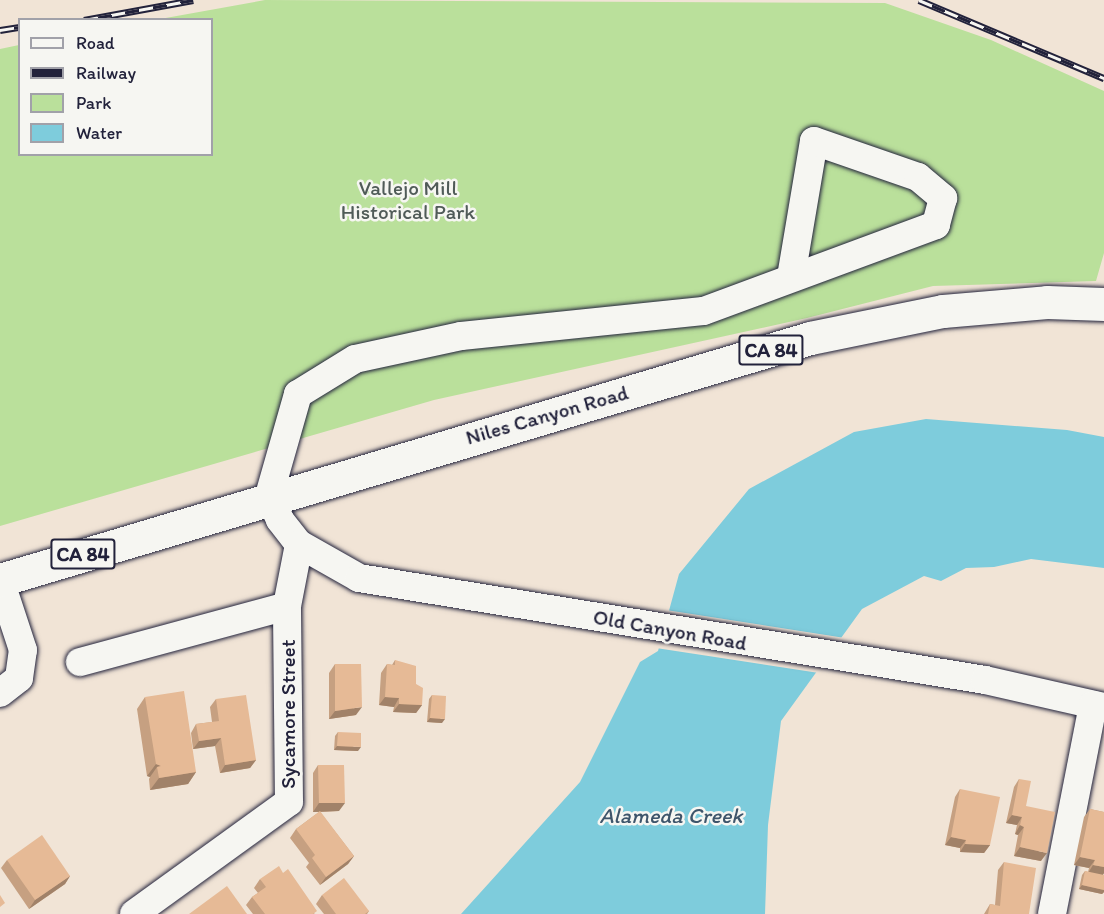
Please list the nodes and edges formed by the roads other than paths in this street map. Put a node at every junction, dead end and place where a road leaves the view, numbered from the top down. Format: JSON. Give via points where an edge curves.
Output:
{"nodes":[{"id":1,"x":791,"y":277,"type":"junction"},
{"id":2,"x":1104,"y":304,"type":"edge"},
{"id":3,"x":269,"y":496,"type":"junction"},
{"id":4,"x":299,"y":544,"type":"junction"},
{"id":5,"x":0,"y":580,"type":"edge"},
{"id":6,"x":287,"y":606,"type":"junction"},
{"id":7,"x":80,"y":662,"type":"dead end"},
{"id":8,"x":0,"y":693,"type":"edge"},
{"id":9,"x":1098,"y":706,"type":"edge"},
{"id":10,"x":134,"y":914,"type":"edge"},
{"id":11,"x":1052,"y":914,"type":"edge"}],
"edges":[{"from":1,"to":1,"type":"street","via":[[936,225],[943,198],[918,177],[814,141]]},
{"from":1,"to":3,"type":"street","via":[[703,311],[461,336],[355,359],[298,394]]},
{"from":2,"to":3,"type":"main road","name":"Niles Canyon Road","number":"CA 84","via":[[1047,302],[943,311],[810,338]]},
{"from":3,"to":4,"type":"street","name":"Old Canyon Road","via":[[280,520]]},
{"from":3,"to":5,"type":"main road","name":"Niles Canyon Road","number":"CA 84"},
{"from":4,"to":6,"type":"street","name":"Sycamore Street"},
{"from":4,"to":9,"type":"street","name":"Old Canyon Road","via":[[359,578],[964,677]]},
{"from":5,"to":8,"type":"street","via":[[23,650],[19,678]]},
{"from":6,"to":7,"type":"street"},
{"from":6,"to":10,"type":"street","name":"Sycamore Street","via":[[288,802]]},
{"from":9,"to":11,"type":"street"}]}
